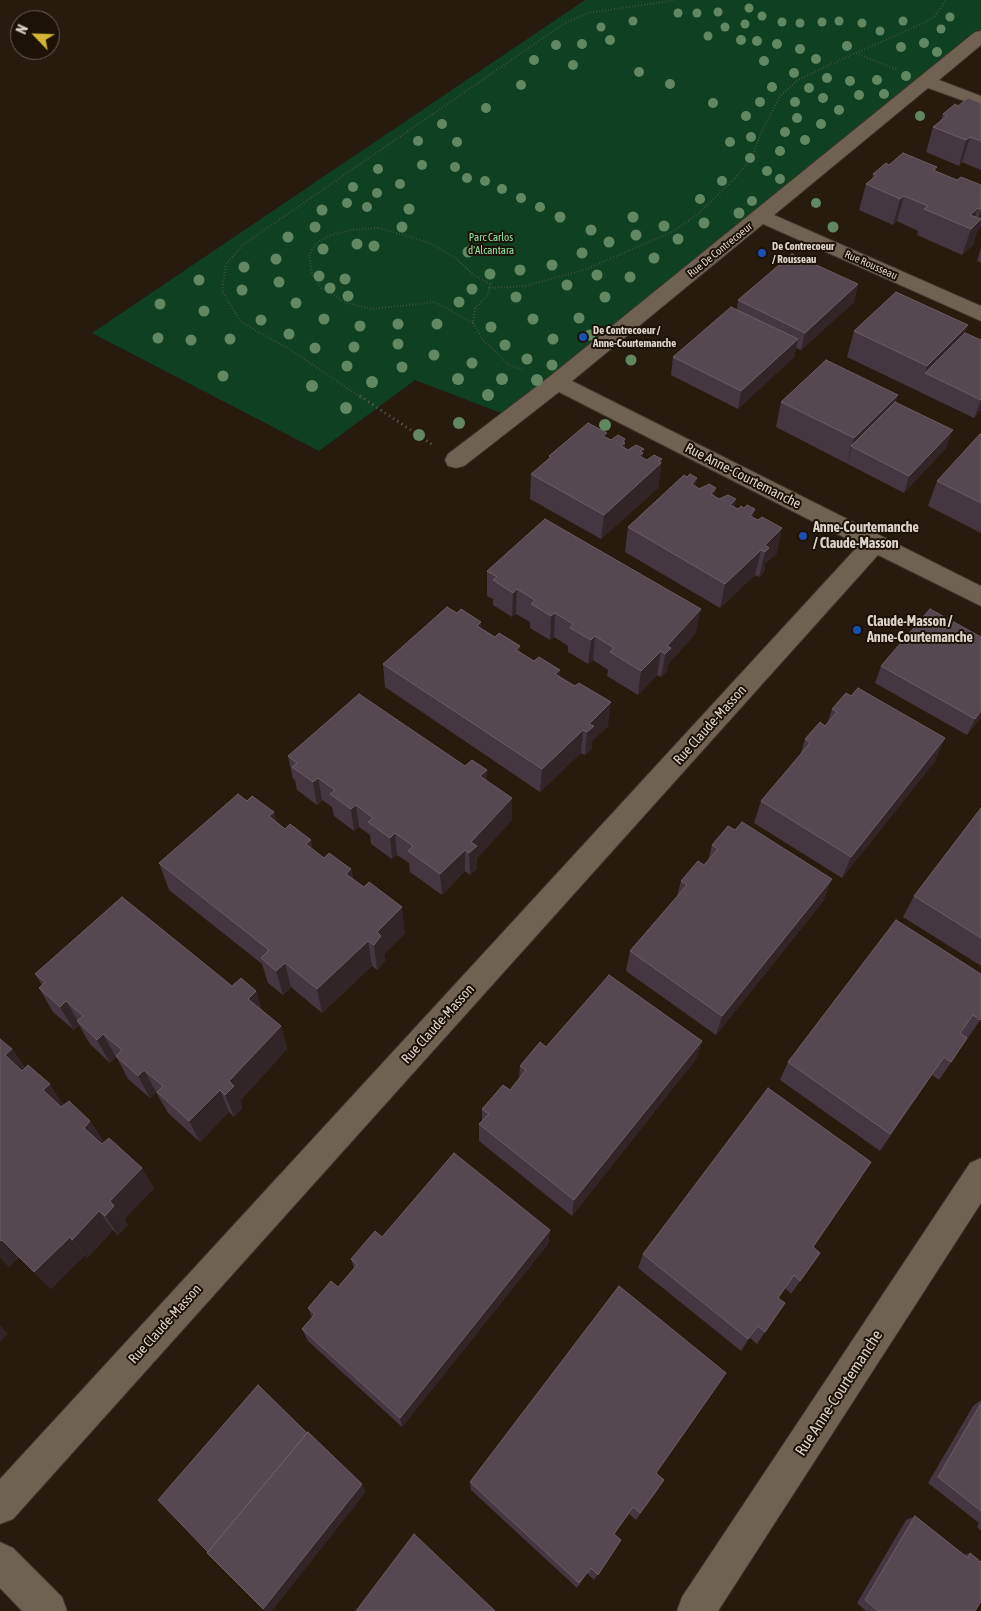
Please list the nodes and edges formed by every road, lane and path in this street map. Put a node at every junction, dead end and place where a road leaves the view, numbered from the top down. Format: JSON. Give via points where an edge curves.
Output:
{"nodes":[{"id":1,"x":676,"y":0,"type":"edge"},
{"id":2,"x":946,"y":0,"type":"edge"},
{"id":3,"x":981,"y":36,"type":"edge"},
{"id":4,"x":855,"y":53,"type":"junction"},
{"id":5,"x":926,"y":81,"type":"junction"},
{"id":6,"x":981,"y":102,"type":"edge"},
{"id":7,"x":761,"y":216,"type":"junction"},
{"id":8,"x":489,"y":288,"type":"junction"},
{"id":9,"x":981,"y":314,"type":"edge"},
{"id":10,"x":473,"y":323,"type":"junction"},
{"id":11,"x":558,"y":382,"type":"junction"},
{"id":12,"x":456,"y":460,"type":"joint"},
{"id":13,"x":875,"y":542,"type":"junction"},
{"id":14,"x":981,"y":598,"type":"edge"},
{"id":15,"x":981,"y":1174,"type":"edge"},
{"id":16,"x":0,"y":1506,"type":"edge"},
{"id":17,"x":0,"y":1561,"type":"edge"},
{"id":18,"x":48,"y":1611,"type":"edge"},
{"id":19,"x":696,"y":1611,"type":"edge"}],
"edges":[{"from":1,"to":12,"type":"path","via":[[588,13],[565,23],[244,244],[226,264],[222,291],[241,322],[289,349]]},
{"from":2,"to":4,"type":"path","via":[[935,16],[926,22]]},
{"from":3,"to":5,"type":"street","name":"Rue De Contrecoeur"},
{"from":4,"to":5,"type":"path"},
{"from":4,"to":8,"type":"path","via":[[798,80],[780,96],[753,156],[698,214],[672,232],[584,270],[525,286]]},
{"from":5,"to":6,"type":"street"},
{"from":5,"to":7,"type":"street","name":"Rue De Contrecoeur"},
{"from":7,"to":9,"type":"street","name":"Rue Rousseau"},
{"from":7,"to":11,"type":"street","name":"Rue De Contrecoeur"},
{"from":8,"to":10,"type":"path","via":[[488,295],[475,308]]},
{"from":8,"to":10,"type":"path","via":[[490,284],[430,243],[379,228],[331,235],[316,243],[309,256],[312,273],[321,288],[347,303],[372,309],[435,302]]},
{"from":10,"to":11,"type":"path","via":[[483,340],[509,365]]},
{"from":11,"to":12,"type":"street","name":"Rue De Contrecoeur"},
{"from":11,"to":13,"type":"street","name":"Rue Anne-Courtemanche"},
{"from":13,"to":14,"type":"street","name":"Rue Anne-Courtemanche"},
{"from":13,"to":16,"type":"street","name":"Rue Claude-Masson"},
{"from":15,"to":19,"type":"street","name":"Rue Anne-Courtemanche"},
{"from":17,"to":18,"type":"street"}]}
